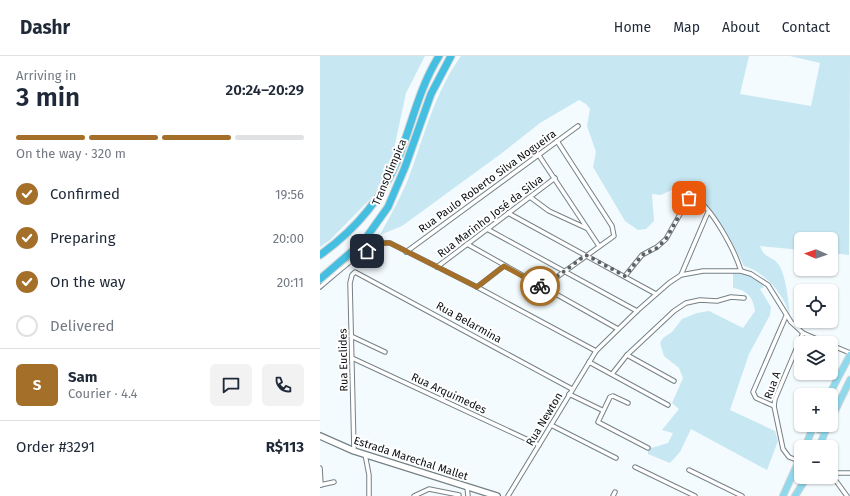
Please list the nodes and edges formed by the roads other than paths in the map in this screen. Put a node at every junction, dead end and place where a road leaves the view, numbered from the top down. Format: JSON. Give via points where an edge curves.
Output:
{"nodes":[{"id":1,"x":439,"y":56,"type":"edge"},
{"id":2,"x":451,"y":56,"type":"edge"},
{"id":3,"x":578,"y":126,"type":"dead end"},
{"id":4,"x":557,"y":141,"type":"junction"},
{"id":5,"x":538,"y":154,"type":"junction"},
{"id":6,"x":555,"y":178,"type":"junction"},
{"id":7,"x":530,"y":197,"type":"junction"},
{"id":8,"x":708,"y":212,"type":"junction"},
{"id":9,"x":508,"y":213,"type":"junction"},
{"id":10,"x":487,"y":229,"type":"junction"},
{"id":11,"x":587,"y":229,"type":"junction"},
{"id":12,"x":467,"y":244,"type":"junction"},
{"id":13,"x":599,"y":246,"type":"junction"},
{"id":14,"x":406,"y":252,"type":"junction"},
{"id":15,"x":320,"y":255,"type":"edge"},
{"id":16,"x":586,"y":255,"type":"junction"},
{"id":17,"x":504,"y":266,"type":"junction"},
{"id":18,"x":437,"y":267,"type":"junction"},
{"id":19,"x":563,"y":271,"type":"junction"},
{"id":20,"x":741,"y":271,"type":"junction"},
{"id":21,"x":357,"y":273,"type":"joint"},
{"id":22,"x":681,"y":275,"type":"junction"},
{"id":23,"x":625,"y":276,"type":"junction"},
{"id":24,"x":320,"y":279,"type":"edge"},
{"id":25,"x":320,"y":287,"type":"edge"},
{"id":26,"x":477,"y":287,"type":"junction"},
{"id":27,"x":543,"y":287,"type":"junction"},
{"id":28,"x":656,"y":294,"type":"junction"},
{"id":29,"x":744,"y":298,"type":"dead end"},
{"id":30,"x":638,"y":311,"type":"junction"},
{"id":31,"x":786,"y":316,"type":"junction"},
{"id":32,"x":618,"y":329,"type":"junction"},
{"id":33,"x":803,"y":333,"type":"junction"},
{"id":34,"x":351,"y":336,"type":"junction"},
{"id":35,"x":810,"y":336,"type":"edge"},
{"id":36,"x":838,"y":348,"type":"edge"},
{"id":37,"x":596,"y":351,"type":"junction"},
{"id":38,"x":385,"y":352,"type":"dead end"},
{"id":39,"x":850,"y":354,"type":"edge"},
{"id":40,"x":627,"y":355,"type":"junction"},
{"id":41,"x":352,"y":358,"type":"junction"},
{"id":42,"x":589,"y":362,"type":"junction"},
{"id":43,"x":612,"y":374,"type":"junction"},
{"id":44,"x":850,"y":380,"type":"edge"},
{"id":45,"x":674,"y":381,"type":"dead end"},
{"id":46,"x":833,"y":388,"type":"edge"},
{"id":47,"x":572,"y":389,"type":"junction"},
{"id":48,"x":569,"y":394,"type":"junction"},
{"id":49,"x":628,"y":403,"type":"dead end"},
{"id":50,"x":668,"y":405,"type":"dead end"},
{"id":51,"x":838,"y":405,"type":"edge"},
{"id":52,"x":774,"y":406,"type":"junction"},
{"id":53,"x":602,"y":410,"type":"junction"},
{"id":54,"x":551,"y":425,"type":"junction"},
{"id":55,"x":320,"y":436,"type":"edge"},
{"id":56,"x":539,"y":445,"type":"junction"},
{"id":57,"x":648,"y":448,"type":"dead end"},
{"id":58,"x":354,"y":451,"type":"junction"},
{"id":59,"x":365,"y":454,"type":"junction"},
{"id":60,"x":794,"y":457,"type":"edge"},
{"id":61,"x":616,"y":458,"type":"dead end"},
{"id":62,"x":635,"y":467,"type":"dead end"},
{"id":63,"x":320,"y":468,"type":"edge"},
{"id":64,"x":689,"y":470,"type":"dead end"},
{"id":65,"x":850,"y":473,"type":"edge"},
{"id":66,"x":794,"y":474,"type":"edge"},
{"id":67,"x":838,"y":474,"type":"edge"},
{"id":68,"x":334,"y":482,"type":"dead end"},
{"id":69,"x":803,"y":484,"type":"edge"},
{"id":70,"x":838,"y":484,"type":"edge"},
{"id":71,"x":320,"y":485,"type":"edge"},
{"id":72,"x":467,"y":487,"type":"junction"},
{"id":73,"x":459,"y":494,"type":"dead end"},
{"id":74,"x":369,"y":496,"type":"edge"},
{"id":75,"x":414,"y":496,"type":"edge"},
{"id":76,"x":468,"y":496,"type":"edge"},
{"id":77,"x":497,"y":496,"type":"edge"},
{"id":78,"x":508,"y":496,"type":"edge"},
{"id":79,"x":695,"y":496,"type":"edge"},
{"id":80,"x":742,"y":496,"type":"edge"},
{"id":81,"x":783,"y":496,"type":"edge"},
{"id":82,"x":795,"y":496,"type":"edge"},
{"id":83,"x":846,"y":496,"type":"edge"}],
"edges":[{"from":1,"to":15,"type":"highway","name":"TransOlímpica","via":[[424,83],[398,158],[383,191],[356,225]]},
{"from":2,"to":24,"type":"highway","name":"TransOlímpica","via":[[431,94],[388,207],[362,242]]},
{"from":3,"to":4,"type":"street","name":"Rua Paulo Roberto Silva Nogueira"},
{"from":4,"to":5,"type":"street","name":"Rua Paulo Roberto Silva Nogueira"},
{"from":4,"to":13,"type":"street","via":[[612,226],[614,236]]},
{"from":5,"to":6,"type":"street"},
{"from":5,"to":14,"type":"street","name":"Rua Paulo Roberto Silva Nogueira"},
{"from":6,"to":7,"type":"street","name":"Rua Marinho José da Silva"},
{"from":6,"to":11,"type":"street"},
{"from":7,"to":9,"type":"street","name":"Rua Marinho José da Silva"},
{"from":7,"to":11,"type":"street","via":[[549,211]]},
{"from":8,"to":20,"type":"street","via":[[733,249]]},
{"from":8,"to":22,"type":"street"},
{"from":8,"to":23,"type":"street","via":[[694,197],[689,198],[666,239],[657,248],[642,255]]},
{"from":9,"to":10,"type":"street","name":"Rua Marinho José da Silva"},
{"from":9,"to":16,"type":"street"},
{"from":10,"to":12,"type":"street","name":"Rua Marinho José da Silva"},
{"from":10,"to":19,"type":"street"},
{"from":11,"to":13,"type":"street"},
{"from":12,"to":17,"type":"street"},
{"from":12,"to":18,"type":"street","name":"Rua Marinho José da Silva"},
{"from":13,"to":16,"type":"street"},
{"from":14,"to":18,"type":"street"},
{"from":14,"to":25,"type":"street","via":[[390,243],[378,244],[350,262]]},
{"from":16,"to":19,"type":"street"},
{"from":16,"to":23,"type":"street"},
{"from":17,"to":26,"type":"street"},
{"from":17,"to":27,"type":"street"},
{"from":18,"to":26,"type":"street"},
{"from":19,"to":27,"type":"street"},
{"from":19,"to":30,"type":"street"},
{"from":20,"to":22,"type":"street"},
{"from":20,"to":31,"type":"street","via":[[768,285]]},
{"from":21,"to":34,"type":"street","name":"Rua Euclides","via":[[352,275],[350,283]]},
{"from":21,"to":47,"type":"street","name":"Rua Belarmina"},
{"from":22,"to":28,"type":"street","name":"Rua Newton"},
{"from":23,"to":28,"type":"street"},
{"from":26,"to":37,"type":"street"},
{"from":27,"to":32,"type":"street"},
{"from":28,"to":30,"type":"street","name":"Rua Newton"},
{"from":29,"to":40,"type":"street","via":[[732,297],[717,301],[700,300],[686,303]]},
{"from":30,"to":32,"type":"street","name":"Rua Newton"},
{"from":31,"to":33,"type":"street"},
{"from":31,"to":52,"type":"street","via":[[753,392],[756,398]]},
{"from":32,"to":37,"type":"street","name":"Rua Newton"},
{"from":33,"to":35,"type":"street"},
{"from":33,"to":52,"type":"street","name":"Rua A"},
{"from":34,"to":38,"type":"street"},
{"from":34,"to":41,"type":"street","name":"Rua Euclides"},
{"from":36,"to":39,"type":"street"},
{"from":37,"to":42,"type":"street","name":"Rua Newton"},
{"from":39,"to":46,"type":"main road"},
{"from":40,"to":43,"type":"street"},
{"from":40,"to":45,"type":"street"},
{"from":41,"to":56,"type":"street","name":"Rua Arquimedes"},
{"from":41,"to":58,"type":"street","name":"Rua Euclides"},
{"from":42,"to":43,"type":"street"},
{"from":42,"to":47,"type":"street","name":"Rua Newton"},
{"from":43,"to":50,"type":"street"},
{"from":44,"to":51,"type":"main road"},
{"from":47,"to":48,"type":"street","name":"Rua Newton"},
{"from":48,"to":53,"type":"street"},
{"from":48,"to":54,"type":"street","name":"Rua Newton"},
{"from":49,"to":53,"type":"street","via":[[611,396]]},
{"from":52,"to":60,"type":"street","name":"Rua A","via":[[783,449],[789,457]]},
{"from":53,"to":57,"type":"street","via":[[599,424]]},
{"from":54,"to":56,"type":"street","name":"Rua Newton"},
{"from":54,"to":61,"type":"street"},
{"from":55,"to":58,"type":"street","name":"Estrada Marechal Mallet"},
{"from":56,"to":78,"type":"street","name":"Rua Newton"},
{"from":58,"to":59,"type":"street","name":"Estrada Marechal Mallet"},
{"from":59,"to":72,"type":"street","name":"Estrada Marechal Mallet"},
{"from":59,"to":74,"type":"street"},
{"from":62,"to":79,"type":"street"},
{"from":63,"to":71,"type":"street"},
{"from":64,"to":80,"type":"street"},
{"from":65,"to":67,"type":"street"},
{"from":66,"to":81,"type":"main road"},
{"from":68,"to":71,"type":"street"},
{"from":69,"to":82,"type":"main road"},
{"from":70,"to":83,"type":"street"},
{"from":72,"to":76,"type":"street"},
{"from":72,"to":77,"type":"street","name":"Estrada Marechal Mallet"},
{"from":73,"to":75,"type":"street","via":[[429,489]]}]}
